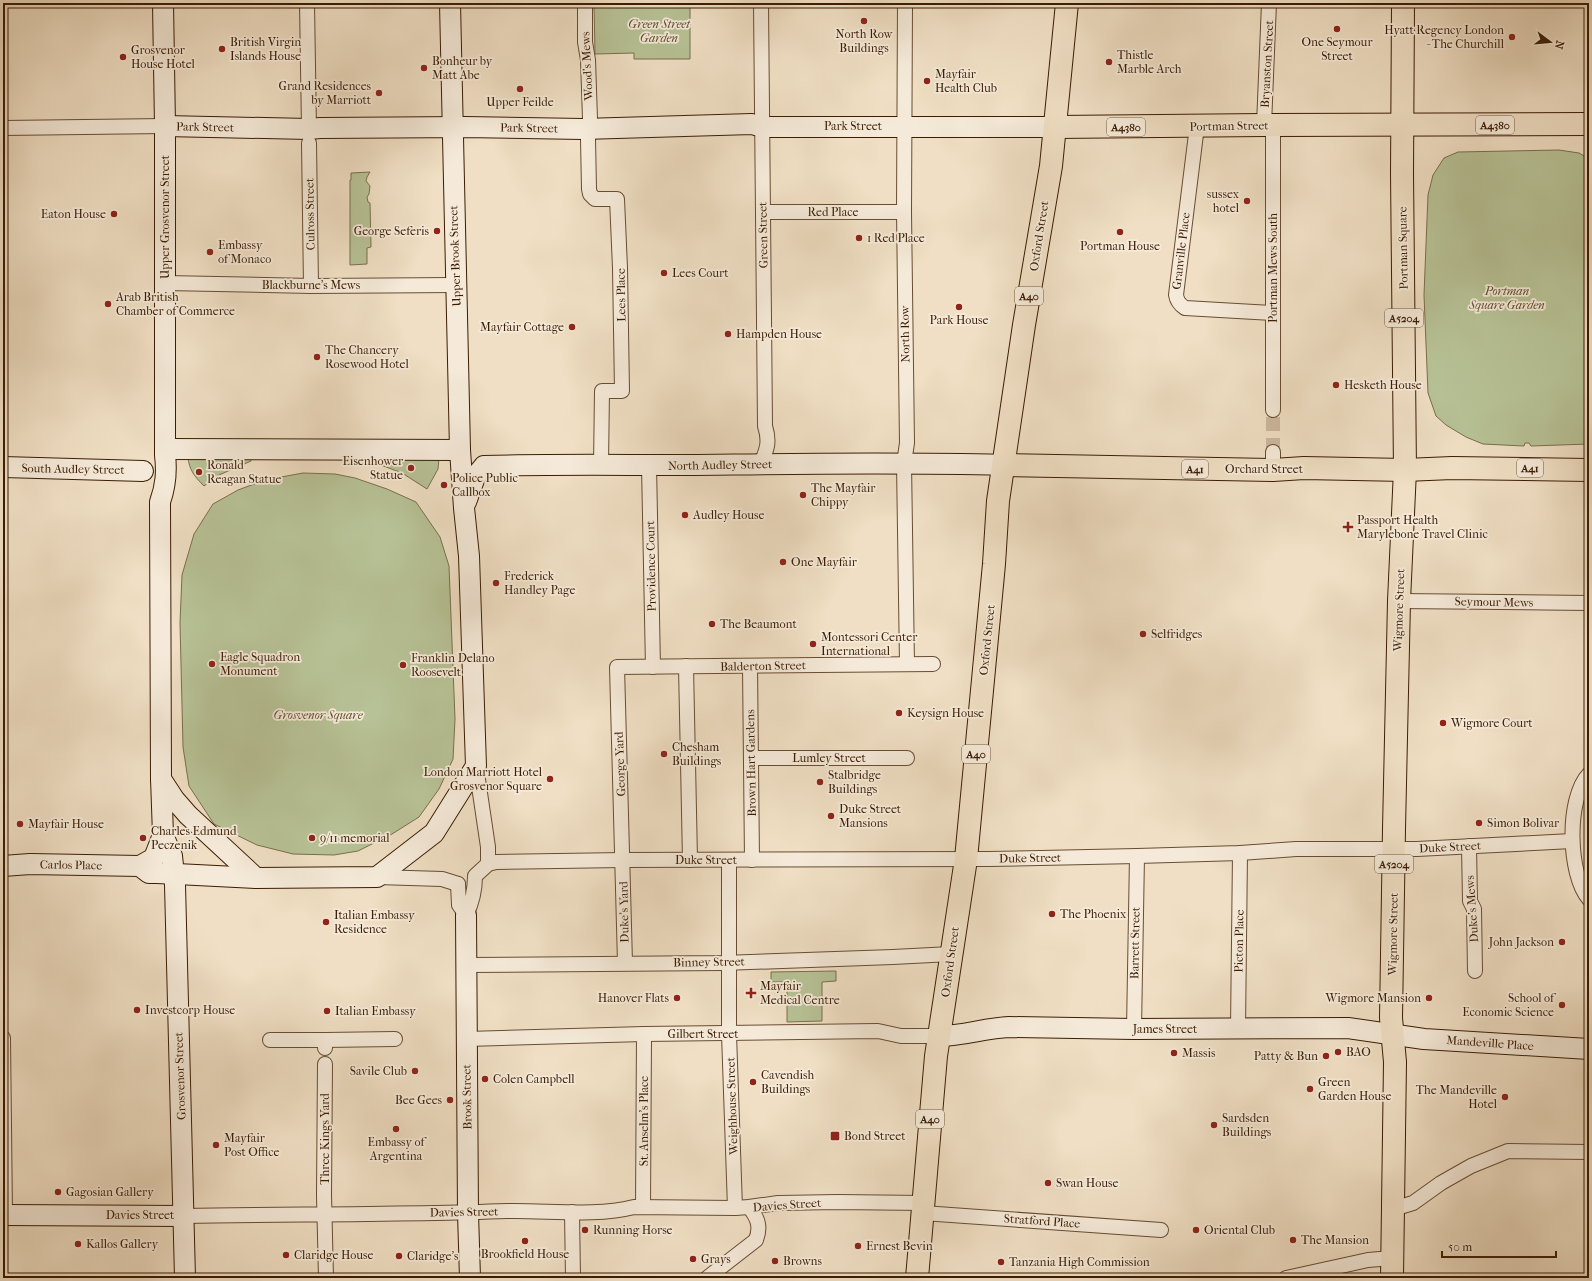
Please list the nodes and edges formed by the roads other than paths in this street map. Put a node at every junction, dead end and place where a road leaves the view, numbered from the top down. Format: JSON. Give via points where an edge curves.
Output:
{"nodes":[{"id":1,"x":163,"y":3,"type":"edge"},
{"id":2,"x":307,"y":3,"type":"edge"},
{"id":3,"x":450,"y":3,"type":"edge"},
{"id":4,"x":585,"y":3,"type":"edge"},
{"id":5,"x":761,"y":3,"type":"edge"},
{"id":6,"x":905,"y":3,"type":"edge"},
{"id":7,"x":1067,"y":3,"type":"edge"},
{"id":8,"x":1269,"y":3,"type":"edge"},
{"id":9,"x":1403,"y":3,"type":"edge"},
{"id":10,"x":1589,"y":124,"type":"edge"},
{"id":11,"x":1268,"y":125,"type":"junction"},
{"id":12,"x":1402,"y":125,"type":"junction"},
{"id":13,"x":165,"y":126,"type":"junction"},
{"id":14,"x":904,"y":126,"type":"junction"},
{"id":15,"x":1197,"y":126,"type":"junction"},
{"id":16,"x":452,"y":127,"type":"junction"},
{"id":17,"x":762,"y":127,"type":"junction"},
{"id":18,"x":1055,"y":127,"type":"junction"},
{"id":19,"x":3,"y":128,"type":"edge"},
{"id":20,"x":590,"y":129,"type":"junction"},
{"id":21,"x":309,"y":136,"type":"junction"},
{"id":22,"x":763,"y":212,"type":"junction"},
{"id":23,"x":904,"y":212,"type":"junction"},
{"id":24,"x":165,"y":283,"type":"junction"},
{"id":25,"x":456,"y":285,"type":"junction"},
{"id":26,"x":311,"y":286,"type":"junction"},
{"id":27,"x":1273,"y":313,"type":"junction"},
{"id":28,"x":1273,"y":410,"type":"tunnel mouth"},
{"id":29,"x":460,"y":450,"type":"junction"},
{"id":30,"x":166,"y":458,"type":"junction"},
{"id":31,"x":904,"y":463,"type":"junction"},
{"id":32,"x":760,"y":464,"type":"junction"},
{"id":33,"x":602,"y":465,"type":"junction"},
{"id":34,"x":649,"y":465,"type":"junction"},
{"id":35,"x":1003,"y":465,"type":"junction"},
{"id":36,"x":3,"y":467,"type":"edge"},
{"id":37,"x":1405,"y":470,"type":"junction"},
{"id":38,"x":1589,"y":470,"type":"edge"},
{"id":39,"x":143,"y":471,"type":"junction"},
{"id":40,"x":160,"y":502,"type":"junction"},
{"id":41,"x":464,"y":508,"type":"junction"},
{"id":42,"x":1399,"y":601,"type":"junction"},
{"id":43,"x":1589,"y":603,"type":"edge"},
{"id":44,"x":907,"y":664,"type":"junction"},
{"id":45,"x":934,"y":664,"type":"dead end"},
{"id":46,"x":686,"y":666,"type":"junction"},
{"id":47,"x":750,"y":666,"type":"junction"},
{"id":48,"x":617,"y":667,"type":"joint"},
{"id":49,"x":653,"y":667,"type":"junction"},
{"id":50,"x":751,"y":758,"type":"junction"},
{"id":51,"x":907,"y":758,"type":"dead end"},
{"id":52,"x":476,"y":766,"type":"junction"},
{"id":53,"x":1589,"y":774,"type":"edge"},
{"id":54,"x":161,"y":778,"type":"junction"},
{"id":55,"x":163,"y":835,"type":"junction"},
{"id":56,"x":1572,"y":841,"type":"junction"},
{"id":57,"x":1469,"y":846,"type":"junction"},
{"id":58,"x":1394,"y":849,"type":"junction"},
{"id":59,"x":1240,"y":853,"type":"junction"},
{"id":60,"x":1137,"y":856,"type":"junction"},
{"id":61,"x":966,"y":859,"type":"junction"},
{"id":62,"x":623,"y":860,"type":"junction"},
{"id":63,"x":690,"y":860,"type":"junction"},
{"id":64,"x":729,"y":860,"type":"junction"},
{"id":65,"x":752,"y":860,"type":"junction"},
{"id":66,"x":488,"y":864,"type":"junction"},
{"id":67,"x":3,"y":866,"type":"edge"},
{"id":68,"x":140,"y":866,"type":"junction"},
{"id":69,"x":174,"y":874,"type":"junction"},
{"id":70,"x":476,"y":876,"type":"junction"},
{"id":71,"x":256,"y":878,"type":"junction"},
{"id":72,"x":377,"y":878,"type":"junction"},
{"id":73,"x":458,"y":884,"type":"junction"},
{"id":74,"x":1589,"y":899,"type":"edge"},
{"id":75,"x":466,"y":915,"type":"junction"},
{"id":76,"x":951,"y":954,"type":"junction"},
{"id":77,"x":729,"y":962,"type":"junction"},
{"id":78,"x":625,"y":963,"type":"junction"},
{"id":79,"x":466,"y":965,"type":"junction"},
{"id":80,"x":1475,"y":971,"type":"dead end"},
{"id":81,"x":1134,"y":1029,"type":"junction"},
{"id":82,"x":1238,"y":1029,"type":"junction"},
{"id":83,"x":644,"y":1034,"type":"junction"},
{"id":84,"x":729,"y":1034,"type":"junction"},
{"id":85,"x":1392,"y":1034,"type":"junction"},
{"id":86,"x":939,"y":1036,"type":"junction"},
{"id":87,"x":3,"y":1038,"type":"edge"},
{"id":88,"x":395,"y":1039,"type":"dead end"},
{"id":89,"x":467,"y":1039,"type":"junction"},
{"id":90,"x":270,"y":1040,"type":"dead end"},
{"id":91,"x":1589,"y":1050,"type":"edge"},
{"id":92,"x":325,"y":1064,"type":"dead end"},
{"id":93,"x":3,"y":1083,"type":"edge"},
{"id":94,"x":1589,"y":1152,"type":"edge"},
{"id":95,"x":643,"y":1207,"type":"junction"},
{"id":96,"x":749,"y":1207,"type":"junction"},
{"id":97,"x":735,"y":1208,"type":"junction"},
{"id":98,"x":923,"y":1208,"type":"junction"},
{"id":99,"x":1393,"y":1210,"type":"junction"},
{"id":100,"x":572,"y":1212,"type":"junction"},
{"id":101,"x":324,"y":1213,"type":"junction"},
{"id":102,"x":468,"y":1213,"type":"junction"},
{"id":103,"x":4,"y":1215,"type":"edge"},
{"id":104,"x":184,"y":1216,"type":"junction"},
{"id":105,"x":1160,"y":1230,"type":"dead end"},
{"id":106,"x":1392,"y":1268,"type":"edge"},
{"id":107,"x":185,"y":1278,"type":"edge"},
{"id":108,"x":326,"y":1278,"type":"edge"},
{"id":109,"x":470,"y":1278,"type":"edge"},
{"id":110,"x":573,"y":1278,"type":"edge"},
{"id":111,"x":707,"y":1278,"type":"edge"},
{"id":112,"x":917,"y":1278,"type":"edge"},
{"id":113,"x":1286,"y":1278,"type":"edge"}],
"edges":[{"from":1,"to":13,"type":"street","name":"Upper Grosvenor Street"},
{"from":2,"to":21,"type":"street","name":"Culross Street"},
{"from":3,"to":16,"type":"street","name":"Upper Brook Street"},
{"from":4,"to":20,"type":"street","name":"Wood's Mews"},
{"from":5,"to":17,"type":"street","name":"Green Street"},
{"from":6,"to":14,"type":"street","name":"North Row"},
{"from":7,"to":18,"type":"main road","name":"Oxford Street","number":"A40"},
{"from":8,"to":11,"type":"street","name":"Bryanston Street"},
{"from":9,"to":12,"type":"main road","number":"A5204"},
{"from":10,"to":12,"type":"main road","number":"A4380"},
{"from":11,"to":12,"type":"main road","name":"Portman Street","number":"A4380"},
{"from":11,"to":15,"type":"main road","name":"Portman Street","number":"A4380"},
{"from":11,"to":27,"type":"street","name":"Portman Mews South"},
{"from":12,"to":37,"type":"main road","name":"Portman Square","number":"A5204"},
{"from":13,"to":19,"type":"street","name":"Park Street"},
{"from":13,"to":21,"type":"street","name":"Park Street"},
{"from":13,"to":24,"type":"street","name":"Upper Grosvenor Street"},
{"from":14,"to":17,"type":"street","name":"Park Street"},
{"from":14,"to":18,"type":"street","name":"Park Street"},
{"from":14,"to":23,"type":"street","name":"North Row"},
{"from":15,"to":18,"type":"main road","name":"Portman Street","number":"A4380"},
{"from":15,"to":27,"type":"street","name":"Granville Place","via":[[1177,300],[1186,308]]},
{"from":16,"to":20,"type":"street","name":"Park Street"},
{"from":16,"to":21,"type":"street","name":"Park Street","via":[[320,128]]},
{"from":16,"to":25,"type":"street","name":"Upper Brook Street"},
{"from":17,"to":20,"type":"street","name":"Park Street","via":[[752,124]]},
{"from":17,"to":22,"type":"street","name":"Green Street"},
{"from":18,"to":35,"type":"main road","name":"Oxford Street","number":"A40"},
{"from":20,"to":33,"type":"street","name":"Lees Place","via":[[589,190],[595,199],[617,199],[620,268],[622,391],[602,391]]},
{"from":21,"to":26,"type":"street","name":"Culross Street"},
{"from":22,"to":23,"type":"street","name":"Red Place"},
{"from":22,"to":32,"type":"street","name":"Green Street","via":[[765,426],[768,449]]},
{"from":23,"to":31,"type":"street","name":"North Row"},
{"from":24,"to":26,"type":"street","name":"Blackburne's Mews"},
{"from":24,"to":30,"type":"street","name":"Upper Grosvenor Street"},
{"from":25,"to":26,"type":"street","name":"Blackburne's Mews"},
{"from":25,"to":29,"type":"street","name":"Upper Brook Street"},
{"from":27,"to":28,"type":"street","name":"Portman Mews South"},
{"from":29,"to":30,"type":"street"},
{"from":29,"to":41,"type":"street","name":"Upper Brook Street"},
{"from":30,"to":39,"type":"street"},
{"from":30,"to":40,"type":"street","via":[[166,488]]},
{"from":31,"to":32,"type":"street","name":"North Audley Street"},
{"from":31,"to":35,"type":"street","name":"North Audley Street"},
{"from":31,"to":44,"type":"street","name":"North Row"},
{"from":32,"to":34,"type":"street","name":"North Audley Street"},
{"from":33,"to":34,"type":"street","name":"North Audley Street"},
{"from":33,"to":41,"type":"street","name":"North Audley Street","via":[[484,466],[475,477]]},
{"from":34,"to":49,"type":"street","name":"Providence Court"},
{"from":35,"to":37,"type":"main road","name":"Orchard Street","number":"A41","via":[[1273,461],[1304,468]]},
{"from":35,"to":61,"type":"main road","name":"Oxford Street","number":"A40"},
{"from":36,"to":39,"type":"street","name":"South Audley Street"},
{"from":37,"to":38,"type":"main road","number":"A41"},
{"from":37,"to":42,"type":"main road","name":"Wigmore Street","number":"A5204"},
{"from":39,"to":40,"type":"street"},
{"from":40,"to":54,"type":"street"},
{"from":41,"to":52,"type":"street","via":[[469,556]]},
{"from":42,"to":43,"type":"street","name":"Seymour Mews"},
{"from":42,"to":58,"type":"main road","name":"Wigmore Street","number":"A5204"},
{"from":44,"to":45,"type":"street","name":"Balderton Street"},
{"from":44,"to":47,"type":"street","name":"Balderton Street"},
{"from":46,"to":47,"type":"street","name":"Balderton Street"},
{"from":46,"to":49,"type":"street","name":"Balderton Street"},
{"from":46,"to":63,"type":"street"},
{"from":47,"to":50,"type":"street","name":"Brown Hart Gardens"},
{"from":48,"to":49,"type":"street","name":"Balderton Street"},
{"from":48,"to":62,"type":"street","name":"George Yard"},
{"from":50,"to":51,"type":"street","name":"Lumley Street"},
{"from":50,"to":65,"type":"street","name":"Brown Hart Gardens"},
{"from":52,"to":66,"type":"street","via":[[488,847]]},
{"from":52,"to":72,"type":"street","via":[[434,833]]},
{"from":53,"to":56,"type":"street","via":[[1574,812]]},
{"from":54,"to":55,"type":"street"},
{"from":54,"to":71,"type":"street","via":[[188,815]]},
{"from":55,"to":68,"type":"street","via":[[154,858]]},
{"from":55,"to":69,"type":"street","via":[[172,856]]},
{"from":56,"to":57,"type":"street","name":"Duke Street"},
{"from":56,"to":74,"type":"street","via":[[1577,875],[1583,892]]},
{"from":57,"to":58,"type":"street","name":"Duke Street"},
{"from":57,"to":80,"type":"street","name":"Duke's Mews"},
{"from":58,"to":59,"type":"street","name":"Duke Street","via":[[1296,849]]},
{"from":58,"to":85,"type":"main road","name":"Wigmore Street","number":"A5204"},
{"from":59,"to":60,"type":"street","name":"Duke Street"},
{"from":59,"to":82,"type":"street","name":"Picton Place"},
{"from":60,"to":61,"type":"street","name":"Duke Street"},
{"from":60,"to":81,"type":"street","name":"Barrett Street","via":[[1131,953]]},
{"from":61,"to":65,"type":"street","name":"Duke Street"},
{"from":61,"to":76,"type":"main road","name":"Oxford Street","number":"A40"},
{"from":62,"to":63,"type":"street","name":"Duke Street"},
{"from":62,"to":66,"type":"street","name":"Duke Street"},
{"from":62,"to":78,"type":"street","name":"Duke's Yard"},
{"from":63,"to":64,"type":"street","name":"Duke Street"},
{"from":64,"to":65,"type":"street","name":"Duke Street"},
{"from":64,"to":77,"type":"street","name":"Weighhouse Street"},
{"from":66,"to":70,"type":"street"},
{"from":67,"to":68,"type":"street","name":"Carlos Place"},
{"from":68,"to":69,"type":"street","name":"Carlos Place","via":[[149,873]]},
{"from":69,"to":71,"type":"street"},
{"from":69,"to":104,"type":"street","name":"Grosvenor Street"},
{"from":70,"to":73,"type":"street","via":[[468,877]]},
{"from":70,"to":75,"type":"street","name":"Brook Street","via":[[471,905]]},
{"from":71,"to":72,"type":"street"},
{"from":72,"to":73,"type":"street","via":[[442,879]]},
{"from":73,"to":75,"type":"street","name":"Brook Street","via":[[459,905]]},
{"from":75,"to":79,"type":"street","name":"Brook Street"},
{"from":76,"to":77,"type":"street","name":"Binney Street"},
{"from":76,"to":86,"type":"main road","name":"Oxford Street","number":"A40"},
{"from":77,"to":78,"type":"street","name":"Binney Street"},
{"from":77,"to":84,"type":"street","name":"Weighhouse Street"},
{"from":78,"to":79,"type":"street","name":"Binney Street"},
{"from":79,"to":89,"type":"street","name":"Brook Street"},
{"from":81,"to":82,"type":"street","name":"James Street"},
{"from":81,"to":86,"type":"street","name":"James Street","via":[[1009,1027],[957,1036]]},
{"from":82,"to":85,"type":"street","name":"James Street","via":[[1348,1028]]},
{"from":83,"to":84,"type":"street","name":"Gilbert Street"},
{"from":83,"to":89,"type":"street","name":"Gilbert Street"},
{"from":83,"to":95,"type":"street","name":"St. Anselm's Place"},
{"from":84,"to":86,"type":"street","name":"Gilbert Street","via":[[878,1032],[901,1036]]},
{"from":84,"to":97,"type":"street","name":"Weighhouse Street"},
{"from":85,"to":91,"type":"street","name":"Mandeville Place","via":[[1424,1039]]},
{"from":85,"to":99,"type":"main road","name":"Wigmore Street","number":"A5204","via":[[1395,1062]]},
{"from":86,"to":98,"type":"main road","name":"Oxford Street","number":"A40"},
{"from":87,"to":93,"type":"street"},
{"from":88,"to":90,"type":"street","via":[[325,1044]]},
{"from":89,"to":102,"type":"street","name":"Brook Street"},
{"from":92,"to":101,"type":"street","name":"Three Kings Yard"},
{"from":93,"to":103,"type":"street"},
{"from":94,"to":99,"type":"street","via":[[1508,1151],[1441,1183],[1413,1204]]},
{"from":95,"to":97,"type":"street","name":"Davies Street"},
{"from":95,"to":100,"type":"street","name":"Davies Street"},
{"from":96,"to":97,"type":"street","name":"Davies Street"},
{"from":96,"to":98,"type":"street","name":"Davies Street","via":[[786,1202]]},
{"from":96,"to":111,"type":"street","via":[[760,1231],[756,1240]]},
{"from":98,"to":105,"type":"street","name":"Stratford Place"},
{"from":98,"to":112,"type":"main road","name":"Oxford Street","number":"A40"},
{"from":99,"to":106,"type":"main road","name":"Wigmore Street","number":"A5204"},
{"from":100,"to":102,"type":"street","name":"Davies Street"},
{"from":100,"to":110,"type":"street"},
{"from":101,"to":102,"type":"street","name":"Davies Street"},
{"from":101,"to":104,"type":"street","name":"Davies Street"},
{"from":101,"to":108,"type":"street","name":"Three Kings Yard"},
{"from":102,"to":109,"type":"street","name":"Brook Street"},
{"from":103,"to":104,"type":"street","name":"Davies Street"},
{"from":104,"to":107,"type":"street","name":"Grosvenor Street"},
{"from":106,"to":113,"type":"street","via":[[1368,1260]]}]}
